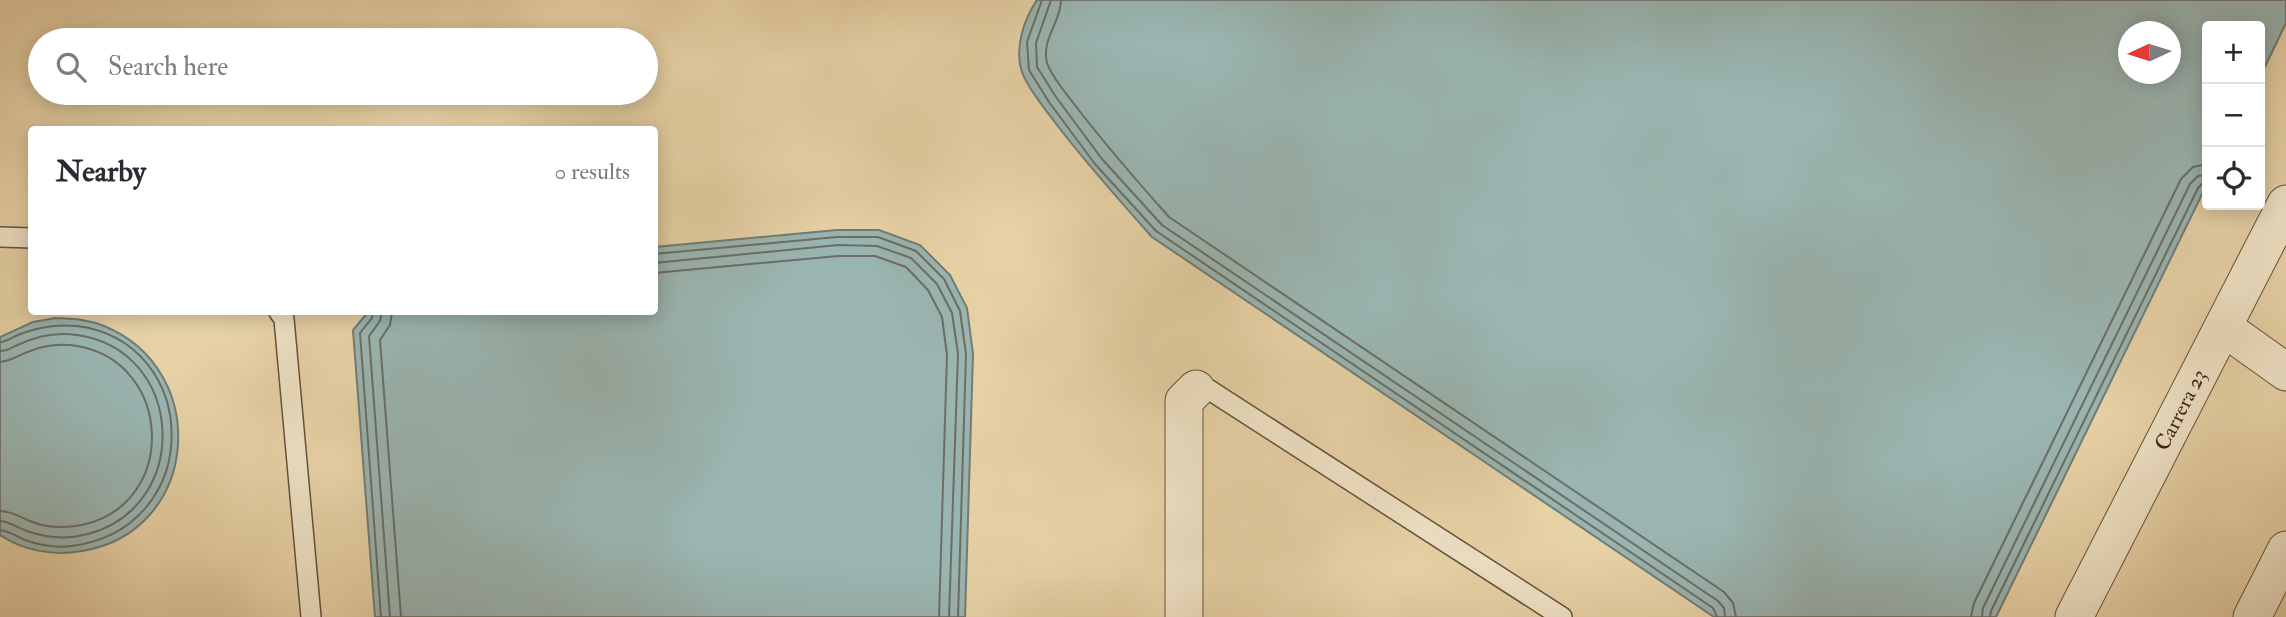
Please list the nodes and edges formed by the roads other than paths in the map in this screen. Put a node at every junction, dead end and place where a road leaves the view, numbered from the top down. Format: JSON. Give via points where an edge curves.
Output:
{"nodes":[{"id":1,"x":2286,"y":204,"type":"edge"},
{"id":2,"x":0,"y":237,"type":"edge"},
{"id":3,"x":28,"y":238,"type":"edge"},
{"id":4,"x":281,"y":315,"type":"edge"},
{"id":5,"x":2223,"y":327,"type":"junction"},
{"id":6,"x":2286,"y":372,"type":"edge"},
{"id":7,"x":1196,"y":389,"type":"joint"},
{"id":8,"x":2286,"y":550,"type":"edge"},
{"id":9,"x":311,"y":617,"type":"edge"},
{"id":10,"x":1184,"y":617,"type":"edge"},
{"id":11,"x":1562,"y":617,"type":"edge"},
{"id":12,"x":2074,"y":617,"type":"edge"},
{"id":13,"x":2252,"y":617,"type":"edge"}],
"edges":[{"from":1,"to":5,"type":"street","name":"Carrera 23"},
{"from":2,"to":3,"type":"lane"},
{"from":4,"to":9,"type":"lane"},
{"from":5,"to":6,"type":"street"},
{"from":5,"to":12,"type":"street","name":"Carrera 23"},
{"from":7,"to":10,"type":"street","via":[[1184,401]]},
{"from":7,"to":11,"type":"lane","via":[[1208,389]]},
{"from":8,"to":13,"type":"street"}]}
